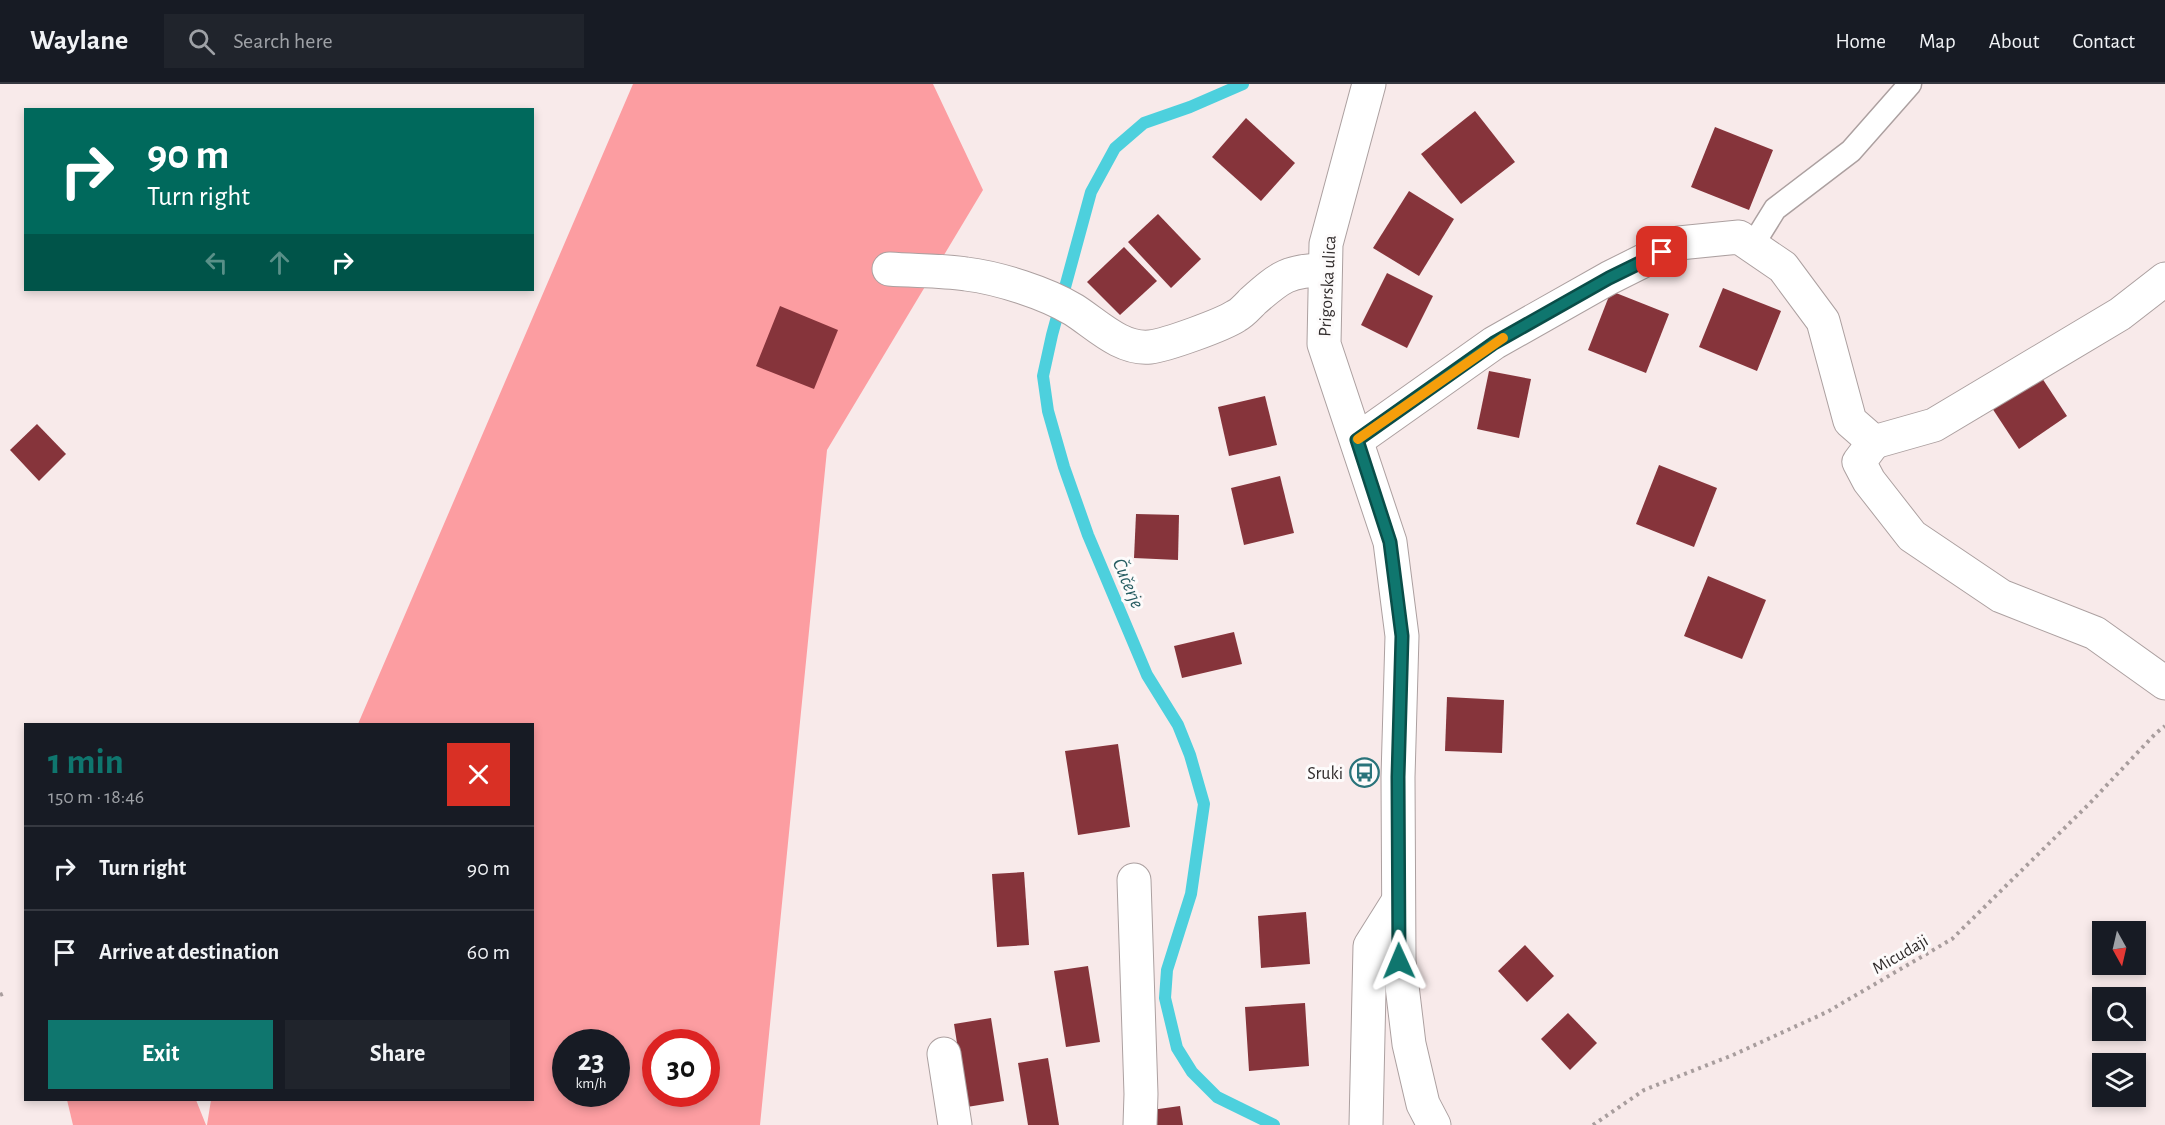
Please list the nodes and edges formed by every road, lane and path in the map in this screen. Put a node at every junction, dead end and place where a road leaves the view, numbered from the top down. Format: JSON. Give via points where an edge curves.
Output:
{"nodes":[{"id":1,"x":1369,"y":84,"type":"edge"},
{"id":2,"x":1910,"y":84,"type":"edge"},
{"id":3,"x":1752,"y":246,"type":"junction"},
{"id":4,"x":889,"y":269,"type":"dead end"},
{"id":5,"x":1325,"y":270,"type":"junction"},
{"id":6,"x":2165,"y":279,"type":"edge"},
{"id":7,"x":1357,"y":440,"type":"junction"},
{"id":8,"x":1874,"y":442,"type":"junction"},
{"id":9,"x":2165,"y":683,"type":"edge"},
{"id":10,"x":2165,"y":726,"type":"edge"},
{"id":11,"x":1134,"y":880,"type":"dead end"},
{"id":12,"x":1397,"y":903,"type":"junction"},
{"id":13,"x":944,"y":1054,"type":"dead end"},
{"id":14,"x":955,"y":1125,"type":"edge"},
{"id":15,"x":1140,"y":1125,"type":"edge"},
{"id":16,"x":1366,"y":1125,"type":"edge"},
{"id":17,"x":1434,"y":1125,"type":"edge"},
{"id":18,"x":1593,"y":1125,"type":"edge"}],
"edges":[{"from":1,"to":5,"type":"street","name":"Prigorska ulica","via":[[1326,244]]},
{"from":2,"to":3,"type":"lane","via":[[1851,151],[1775,209]]},
{"from":3,"to":7,"type":"street","via":[[1739,237],[1679,243],[1494,343]]},
{"from":3,"to":8,"type":"street","via":[[1784,267],[1823,321],[1850,421]]},
{"from":4,"to":5,"type":"street","via":[[967,274],[1015,285],[1072,309],[1110,335],[1150,347],[1236,316],[1286,276],[1303,270]]},
{"from":5,"to":7,"type":"street","name":"Prigorska ulica","via":[[1324,344]]},
{"from":6,"to":8,"type":"street","via":[[2120,314],[1934,425]]},
{"from":7,"to":12,"type":"street","name":"Prigorska ulica","via":[[1390,542],[1402,636]]},
{"from":8,"to":9,"type":"street","via":[[1859,462],[1912,536],[2001,596],[2095,633]]},
{"from":10,"to":18,"type":"path","name":"Micudaji","via":[[1952,939],[1827,1012],[1644,1090]]},
{"from":11,"to":15,"type":"street"},
{"from":12,"to":16,"type":"street","via":[[1370,946]]},
{"from":12,"to":17,"type":"street","name":"Prigorska ulica","via":[[1409,1044],[1423,1104]]},
{"from":13,"to":14,"type":"street"}]}
